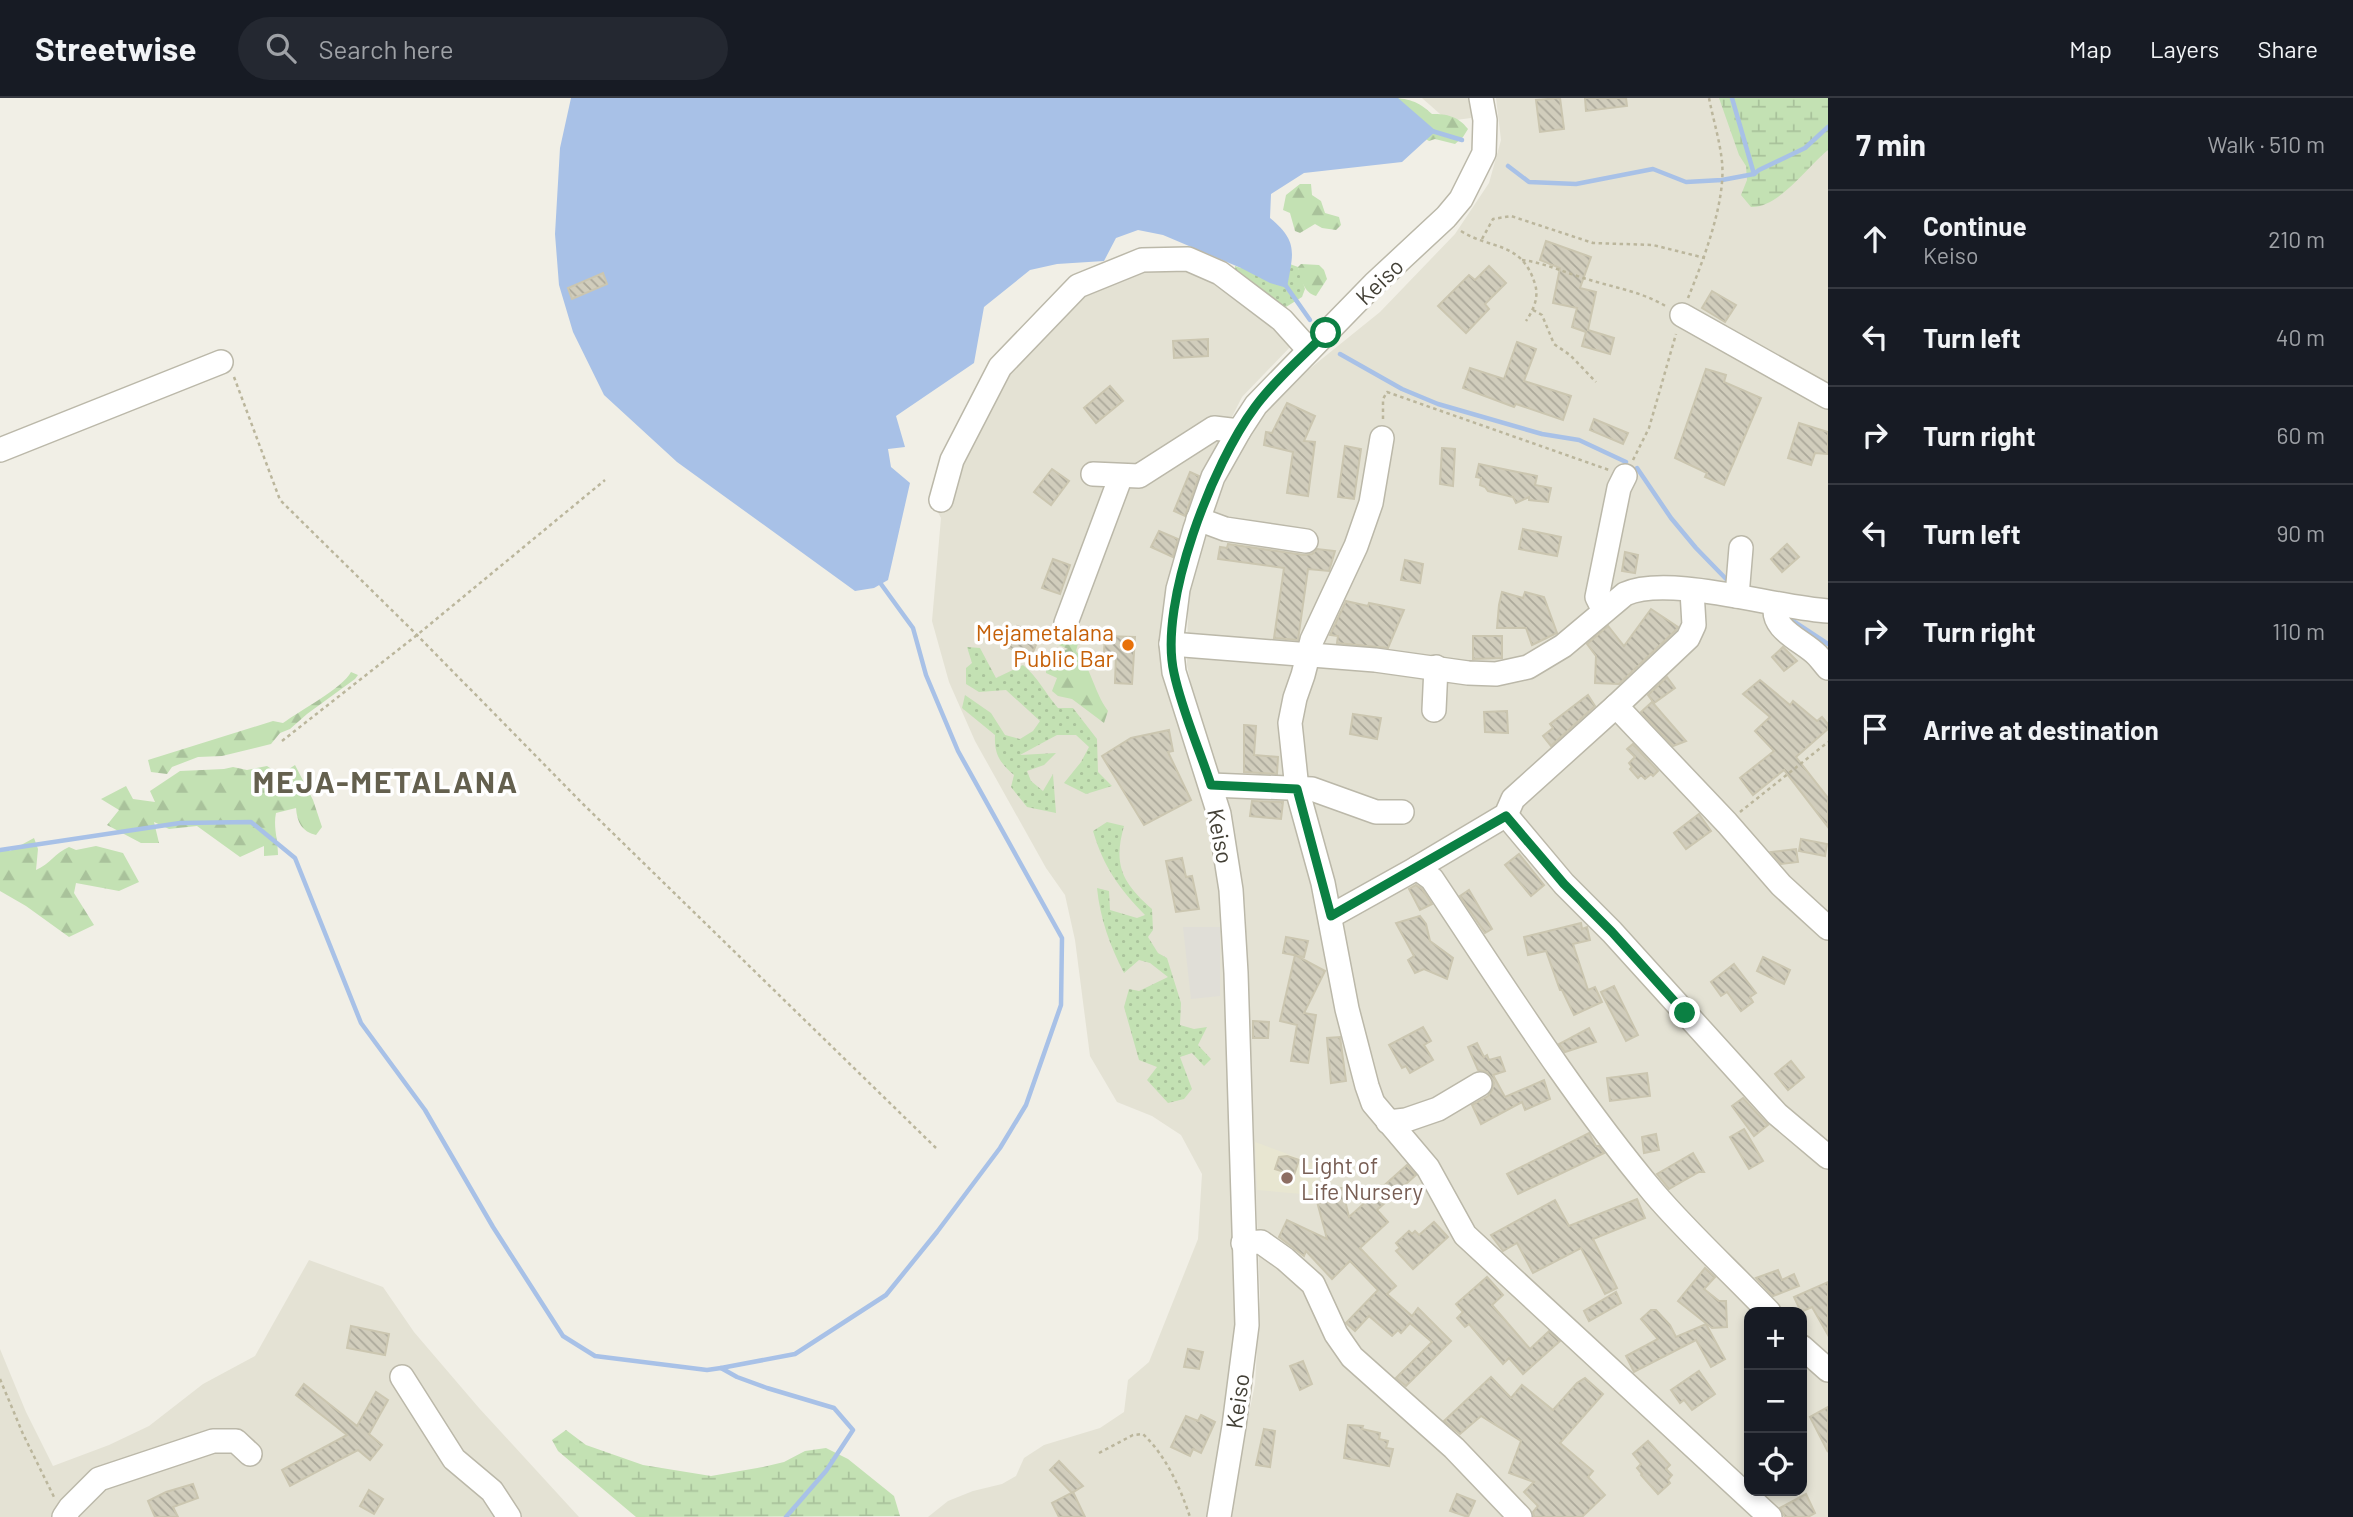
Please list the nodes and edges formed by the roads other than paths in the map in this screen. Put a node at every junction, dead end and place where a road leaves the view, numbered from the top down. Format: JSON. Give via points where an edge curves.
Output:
{"nodes":[{"id":1,"x":1481,"y":98,"type":"edge"},
{"id":2,"x":1682,"y":315,"type":"road end"},
{"id":3,"x":1309,"y":350,"type":"junction"},
{"id":4,"x":221,"y":362,"type":"road end"},
{"id":5,"x":1828,"y":397,"type":"edge"},
{"id":6,"x":1238,"y":430,"type":"junction"},
{"id":7,"x":1382,"y":438,"type":"road end"},
{"id":8,"x":0,"y":450,"type":"edge"},
{"id":9,"x":1093,"y":474,"type":"dead end"},
{"id":10,"x":1625,"y":475,"type":"road end"},
{"id":11,"x":1121,"y":476,"type":"junction"},
{"id":12,"x":941,"y":500,"type":"dead end"},
{"id":13,"x":1198,"y":519,"type":"junction"},
{"id":14,"x":1306,"y":541,"type":"dead end"},
{"id":15,"x":1741,"y":548,"type":"dead end"},
{"id":16,"x":1692,"y":591,"type":"junction"},
{"id":17,"x":1737,"y":596,"type":"junction"},
{"id":18,"x":1776,"y":604,"type":"junction"},
{"id":19,"x":1604,"y":611,"type":"junction"},
{"id":20,"x":1828,"y":611,"type":"edge"},
{"id":21,"x":1066,"y":622,"type":"dead end"},
{"id":22,"x":1171,"y":644,"type":"junction"},
{"id":23,"x":1309,"y":655,"type":"junction"},
{"id":24,"x":1436,"y":667,"type":"junction"},
{"id":25,"x":1828,"y":668,"type":"edge"},
{"id":26,"x":1616,"y":706,"type":"junction"},
{"id":27,"x":1434,"y":710,"type":"dead end"},
{"id":28,"x":1211,"y":785,"type":"junction"},
{"id":29,"x":1297,"y":789,"type":"junction"},
{"id":30,"x":1402,"y":812,"type":"dead end"},
{"id":31,"x":1506,"y":816,"type":"junction"},
{"id":32,"x":1417,"y":868,"type":"junction"},
{"id":33,"x":1331,"y":916,"type":"junction"},
{"id":34,"x":1828,"y":928,"type":"edge"},
{"id":35,"x":1480,"y":1084,"type":"dead end"},
{"id":36,"x":1388,"y":1122,"type":"junction"},
{"id":37,"x":1828,"y":1157,"type":"edge"},
{"id":38,"x":1243,"y":1243,"type":"junction"},
{"id":39,"x":1764,"y":1307,"type":"edge"},
{"id":40,"x":1807,"y":1351,"type":"edge"},
{"id":41,"x":1828,"y":1370,"type":"edge"},
{"id":42,"x":402,"y":1377,"type":"dead end"},
{"id":43,"x":250,"y":1454,"type":"dead end"},
{"id":44,"x":65,"y":1516,"type":"edge"},
{"id":45,"x":509,"y":1517,"type":"edge"},
{"id":46,"x":1219,"y":1517,"type":"edge"},
{"id":47,"x":1520,"y":1517,"type":"edge"},
{"id":48,"x":1770,"y":1517,"type":"edge"}],
"edges":[{"from":1,"to":3,"type":"street","name":"Keiso","via":[[1484,153],[1461,199]]},
{"from":2,"to":5,"type":"street"},
{"from":3,"to":6,"type":"street","name":"Keiso"},
{"from":3,"to":12,"type":"street","via":[[1282,320],[1220,273],[1188,259],[1142,260],[1078,286],[1000,367],[953,460]]},
{"from":4,"to":8,"type":"street"},
{"from":6,"to":11,"type":"street","via":[[1214,428],[1139,476]]},
{"from":6,"to":13,"type":"street","name":"Keiso","via":[[1213,477]]},
{"from":7,"to":23,"type":"street","via":[[1371,503]]},
{"from":9,"to":11,"type":"street"},
{"from":10,"to":19,"type":"street","via":[[1597,597]]},
{"from":11,"to":21,"type":"street"},
{"from":13,"to":14,"type":"street","via":[[1224,529]]},
{"from":13,"to":22,"type":"street","name":"Keiso","via":[[1178,589]]},
{"from":15,"to":17,"type":"street"},
{"from":16,"to":17,"type":"street"},
{"from":16,"to":19,"type":"street","via":[[1637,589]]},
{"from":16,"to":26,"type":"street","via":[[1694,625],[1688,638]]},
{"from":17,"to":18,"type":"street"},
{"from":18,"to":20,"type":"street"},
{"from":18,"to":25,"type":"street","via":[[1781,627]]},
{"from":19,"to":24,"type":"street","via":[[1563,646],[1528,667],[1496,674]]},
{"from":22,"to":23,"type":"street"},
{"from":22,"to":28,"type":"street","name":"Keiso","via":[[1174,672]]},
{"from":23,"to":24,"type":"street"},
{"from":23,"to":29,"type":"street","via":[[1290,723]]},
{"from":24,"to":27,"type":"street"},
{"from":26,"to":31,"type":"street","via":[[1513,799]]},
{"from":26,"to":34,"type":"street","via":[[1781,885]]},
{"from":28,"to":29,"type":"street"},
{"from":28,"to":38,"type":"street","name":"Keiso","via":[[1231,890]]},
{"from":29,"to":30,"type":"street","via":[[1312,789],[1376,812]]},
{"from":29,"to":33,"type":"street"},
{"from":31,"to":32,"type":"street"},
{"from":31,"to":37,"type":"street","via":[[1777,1114]]},
{"from":32,"to":33,"type":"street"},
{"from":32,"to":39,"type":"street","via":[[1432,878],[1562,1074],[1655,1194]]},
{"from":33,"to":36,"type":"street","via":[[1347,1009],[1367,1086]]},
{"from":35,"to":36,"type":"street","via":[[1438,1109]]},
{"from":36,"to":48,"type":"street","via":[[1428,1168],[1465,1235]]},
{"from":38,"to":46,"type":"street","name":"Keiso","via":[[1247,1325]]},
{"from":38,"to":47,"type":"street","via":[[1261,1242],[1313,1284],[1352,1357],[1454,1448]]},
{"from":40,"to":41,"type":"street"},
{"from":42,"to":45,"type":"street","via":[[454,1459],[492,1491]]},
{"from":43,"to":44,"type":"street","via":[[236,1441],[213,1441],[155,1459],[99,1479]]}]}
